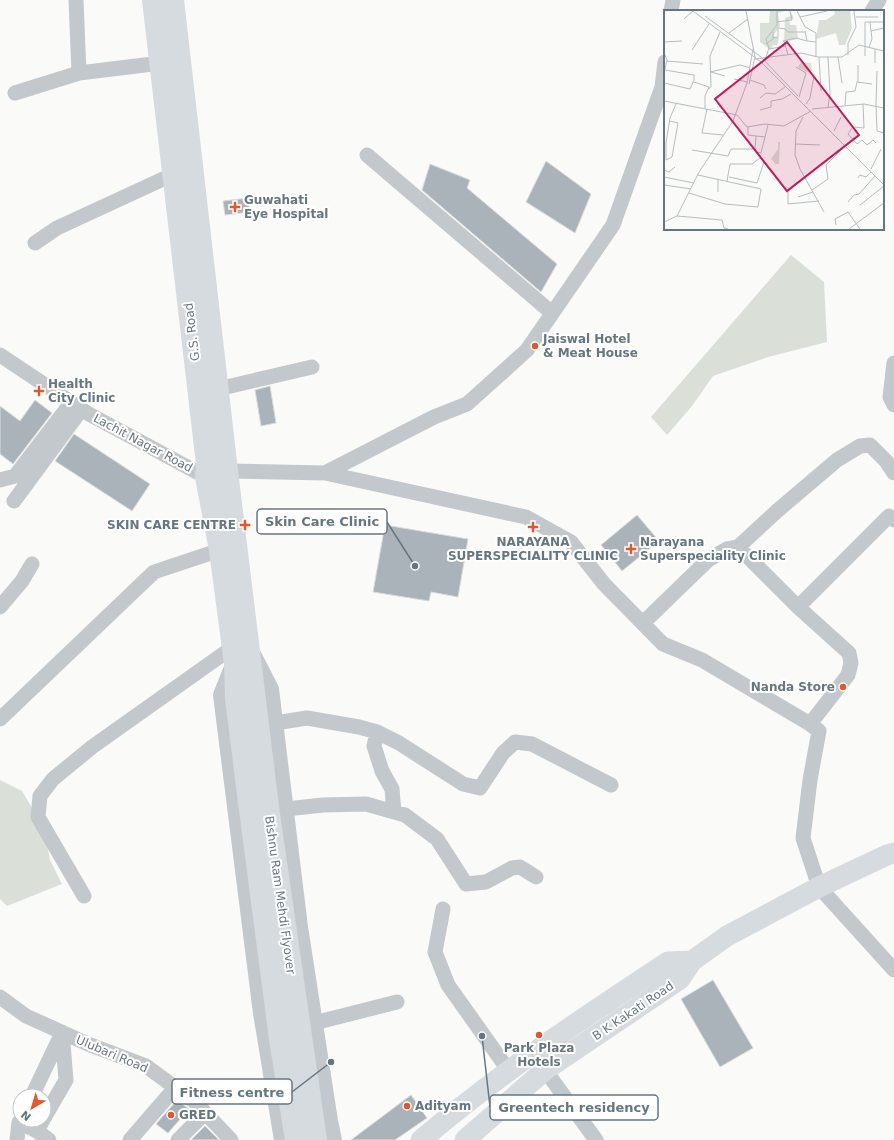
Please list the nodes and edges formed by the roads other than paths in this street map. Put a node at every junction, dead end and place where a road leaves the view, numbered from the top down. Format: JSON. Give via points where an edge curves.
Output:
{"nodes":[{"id":1,"x":76,"y":0,"type":"edge"},
{"id":2,"x":153,"y":0,"type":"edge"},
{"id":3,"x":173,"y":0,"type":"edge"},
{"id":4,"x":673,"y":0,"type":"edge"},
{"id":5,"x":880,"y":0,"type":"edge"},
{"id":6,"x":672,"y":10,"type":"edge"},
{"id":7,"x":873,"y":10,"type":"edge"},
{"id":8,"x":161,"y":64,"type":"junction"},
{"id":9,"x":664,"y":70,"type":"edge"},
{"id":10,"x":79,"y":73,"type":"junction"},
{"id":11,"x":15,"y":93,"type":"dead end"},
{"id":12,"x":367,"y":155,"type":"dead end"},
{"id":13,"x":174,"y":174,"type":"junction"},
{"id":14,"x":35,"y":243,"type":"dead end"},
{"id":15,"x":552,"y":313,"type":"junction"},
{"id":16,"x":0,"y":355,"type":"edge"},
{"id":17,"x":894,"y":363,"type":"edge"},
{"id":18,"x":312,"y":367,"type":"dead end"},
{"id":19,"x":218,"y":389,"type":"junction"},
{"id":20,"x":894,"y":405,"type":"edge"},
{"id":21,"x":76,"y":406,"type":"junction"},
{"id":22,"x":227,"y":471,"type":"junction"},
{"id":23,"x":325,"y":473,"type":"junction"},
{"id":24,"x":894,"y":473,"type":"edge"},
{"id":25,"x":206,"y":477,"type":"junction"},
{"id":26,"x":0,"y":480,"type":"edge"},
{"id":27,"x":14,"y":501,"type":"dead end"},
{"id":28,"x":892,"y":514,"type":"edge"},
{"id":29,"x":738,"y":547,"type":"junction"},
{"id":30,"x":220,"y":550,"type":"junction"},
{"id":31,"x":32,"y":564,"type":"dead end"},
{"id":32,"x":0,"y":607,"type":"edge"},
{"id":33,"x":798,"y":607,"type":"junction"},
{"id":34,"x":643,"y":623,"type":"junction"},
{"id":35,"x":239,"y":653,"type":"junction"},
{"id":36,"x":246,"y":697,"type":"junction"},
{"id":37,"x":0,"y":719,"type":"edge"},
{"id":38,"x":275,"y":723,"type":"junction"},
{"id":39,"x":810,"y":724,"type":"junction"},
{"id":40,"x":377,"y":732,"type":"junction"},
{"id":41,"x":611,"y":785,"type":"dead end"},
{"id":42,"x":286,"y":808,"type":"junction"},
{"id":43,"x":394,"y":812,"type":"junction"},
{"id":44,"x":894,"y":853,"type":"edge"},
{"id":45,"x":536,"y":877,"type":"dead end"},
{"id":46,"x":819,"y":887,"type":"junction"},
{"id":47,"x":84,"y":896,"type":"dead end"},
{"id":48,"x":443,"y":910,"type":"dead end"},
{"id":49,"x":692,"y":960,"type":"junction"},
{"id":50,"x":894,"y":970,"type":"edge"},
{"id":51,"x":0,"y":997,"type":"edge"},
{"id":52,"x":397,"y":1002,"type":"dead end"},
{"id":53,"x":311,"y":1004,"type":"junction"},
{"id":54,"x":262,"y":1013,"type":"junction"},
{"id":55,"x":315,"y":1031,"type":"junction"},
{"id":56,"x":62,"y":1032,"type":"junction"},
{"id":57,"x":267,"y":1048,"type":"junction"},
{"id":58,"x":545,"y":1070,"type":"junction"},
{"id":59,"x":509,"y":1071,"type":"junction"},
{"id":60,"x":36,"y":1088,"type":"edge"},
{"id":61,"x":175,"y":1088,"type":"junction"},
{"id":62,"x":52,"y":1104,"type":"edge"},
{"id":63,"x":205,"y":1113,"type":"junction"},
{"id":64,"x":19,"y":1128,"type":"edge"},
{"id":65,"x":43,"y":1128,"type":"edge"},
{"id":66,"x":17,"y":1140,"type":"edge"},
{"id":67,"x":49,"y":1140,"type":"edge"},
{"id":68,"x":130,"y":1140,"type":"edge"},
{"id":69,"x":178,"y":1140,"type":"edge"},
{"id":70,"x":231,"y":1140,"type":"edge"},
{"id":71,"x":283,"y":1140,"type":"edge"},
{"id":72,"x":296,"y":1140,"type":"edge"},
{"id":73,"x":316,"y":1140,"type":"edge"},
{"id":74,"x":333,"y":1140,"type":"edge"},
{"id":75,"x":421,"y":1140,"type":"edge"},
{"id":76,"x":465,"y":1140,"type":"edge"},
{"id":77,"x":596,"y":1140,"type":"edge"}],
"edges":[{"from":1,"to":10,"type":"street"},
{"from":2,"to":8,"type":"main road","name":"G.S. Road"},
{"from":3,"to":19,"type":"main road","name":"G.S. Road"},
{"from":4,"to":6,"type":"street"},
{"from":5,"to":7,"type":"street"},
{"from":8,"to":10,"type":"street"},
{"from":8,"to":13,"type":"main road","name":"G.S. Road"},
{"from":9,"to":15,"type":"street","via":[[662,87],[613,224]]},
{"from":10,"to":11,"type":"street"},
{"from":12,"to":15,"type":"street"},
{"from":13,"to":14,"type":"street","via":[[57,228]]},
{"from":13,"to":25,"type":"main road","name":"G.S. Road","via":[[207,464]]},
{"from":15,"to":23,"type":"street","via":[[527,350],[467,404],[434,417]]},
{"from":16,"to":21,"type":"street","name":"Lachit Nagar Road"},
{"from":17,"to":20,"type":"street","via":[[890,397]]},
{"from":18,"to":19,"type":"street"},
{"from":19,"to":22,"type":"main road","name":"G.S. Road"},
{"from":21,"to":25,"type":"street","name":"Lachit Nagar Road"},
{"from":21,"to":26,"type":"street","via":[[15,476]]},
{"from":21,"to":27,"type":"street"},
{"from":22,"to":23,"type":"street"},
{"from":22,"to":35,"type":"main road","name":"G.S. Road"},
{"from":23,"to":34,"type":"street","via":[[526,517],[571,542],[604,584]]},
{"from":24,"to":29,"type":"street","via":[[870,445],[860,446],[837,460]]},
{"from":25,"to":30,"type":"main road","name":"G.S. Road"},
{"from":28,"to":33,"type":"street"},
{"from":29,"to":33,"type":"street"},
{"from":29,"to":34,"type":"street","via":[[727,549],[708,560]]},
{"from":30,"to":35,"type":"main road","name":"G.S. Road"},
{"from":30,"to":37,"type":"street","via":[[154,572]]},
{"from":31,"to":32,"type":"street","via":[[22,581]]},
{"from":33,"to":39,"type":"street","via":[[849,653],[851,663],[848,675]]},
{"from":34,"to":39,"type":"street","via":[[663,644],[702,660]]},
{"from":35,"to":36,"type":"main road","name":"Bishnu Ram Mehdi Flyover"},
{"from":35,"to":38,"type":"street","via":[[270,689]]},
{"from":35,"to":47,"type":"street","via":[[92,747],[53,779],[40,796],[38,817]]},
{"from":35,"to":54,"type":"street","via":[[222,695]]},
{"from":36,"to":72,"type":"main road","name":"Bishnu Ram Mehdi Flyover","via":[[276,1008]]},
{"from":36,"to":73,"type":"main road","name":"Bishnu Ram Mehdi Flyover","via":[[268,807]]},
{"from":38,"to":40,"type":"street","via":[[307,718]]},
{"from":38,"to":42,"type":"street"},
{"from":39,"to":46,"type":"street","via":[[819,731],[803,838]]},
{"from":40,"to":41,"type":"street","via":[[463,784],[480,788],[503,753],[515,742],[532,744]]},
{"from":40,"to":43,"type":"street","via":[[374,746],[382,771],[392,789]]},
{"from":42,"to":43,"type":"street","via":[[366,804]]},
{"from":42,"to":53,"type":"street","via":[[299,927]]},
{"from":43,"to":45,"type":"street","via":[[405,815],[437,839],[466,884],[486,882],[512,868],[520,867]]},
{"from":44,"to":46,"type":"main road","name":"B K Kakati Road"},
{"from":46,"to":49,"type":"main road","name":"B K Kakati Road","via":[[728,936]]},
{"from":46,"to":50,"type":"street"},
{"from":48,"to":59,"type":"street","via":[[435,952],[448,984]]},
{"from":49,"to":58,"type":"main road","name":"B K Kakati Road","via":[[680,979]]},
{"from":49,"to":59,"type":"main road","via":[[668,962]]},
{"from":51,"to":56,"type":"street","name":"Ulubari Road","via":[[26,1016]]},
{"from":52,"to":55,"type":"street"},
{"from":53,"to":54,"type":"street"},
{"from":53,"to":55,"type":"street"},
{"from":54,"to":57,"type":"street"},
{"from":55,"to":57,"type":"street"},
{"from":55,"to":74,"type":"street"},
{"from":56,"to":60,"type":"street"},
{"from":56,"to":61,"type":"street","name":"Ulubari Road","via":[[146,1066]]},
{"from":56,"to":62,"type":"street","via":[[66,1080]]},
{"from":57,"to":71,"type":"street"},
{"from":58,"to":76,"type":"main road","name":"B K Kakati Road"},
{"from":58,"to":77,"type":"street"},
{"from":59,"to":75,"type":"main road"},
{"from":61,"to":63,"type":"street","name":"Ulubari Road","via":[[195,1102]]},
{"from":61,"to":68,"type":"street"},
{"from":63,"to":69,"type":"street"},
{"from":63,"to":70,"type":"street","name":"Ulubari Road"},
{"from":64,"to":66,"type":"street"},
{"from":65,"to":67,"type":"street"}]}
